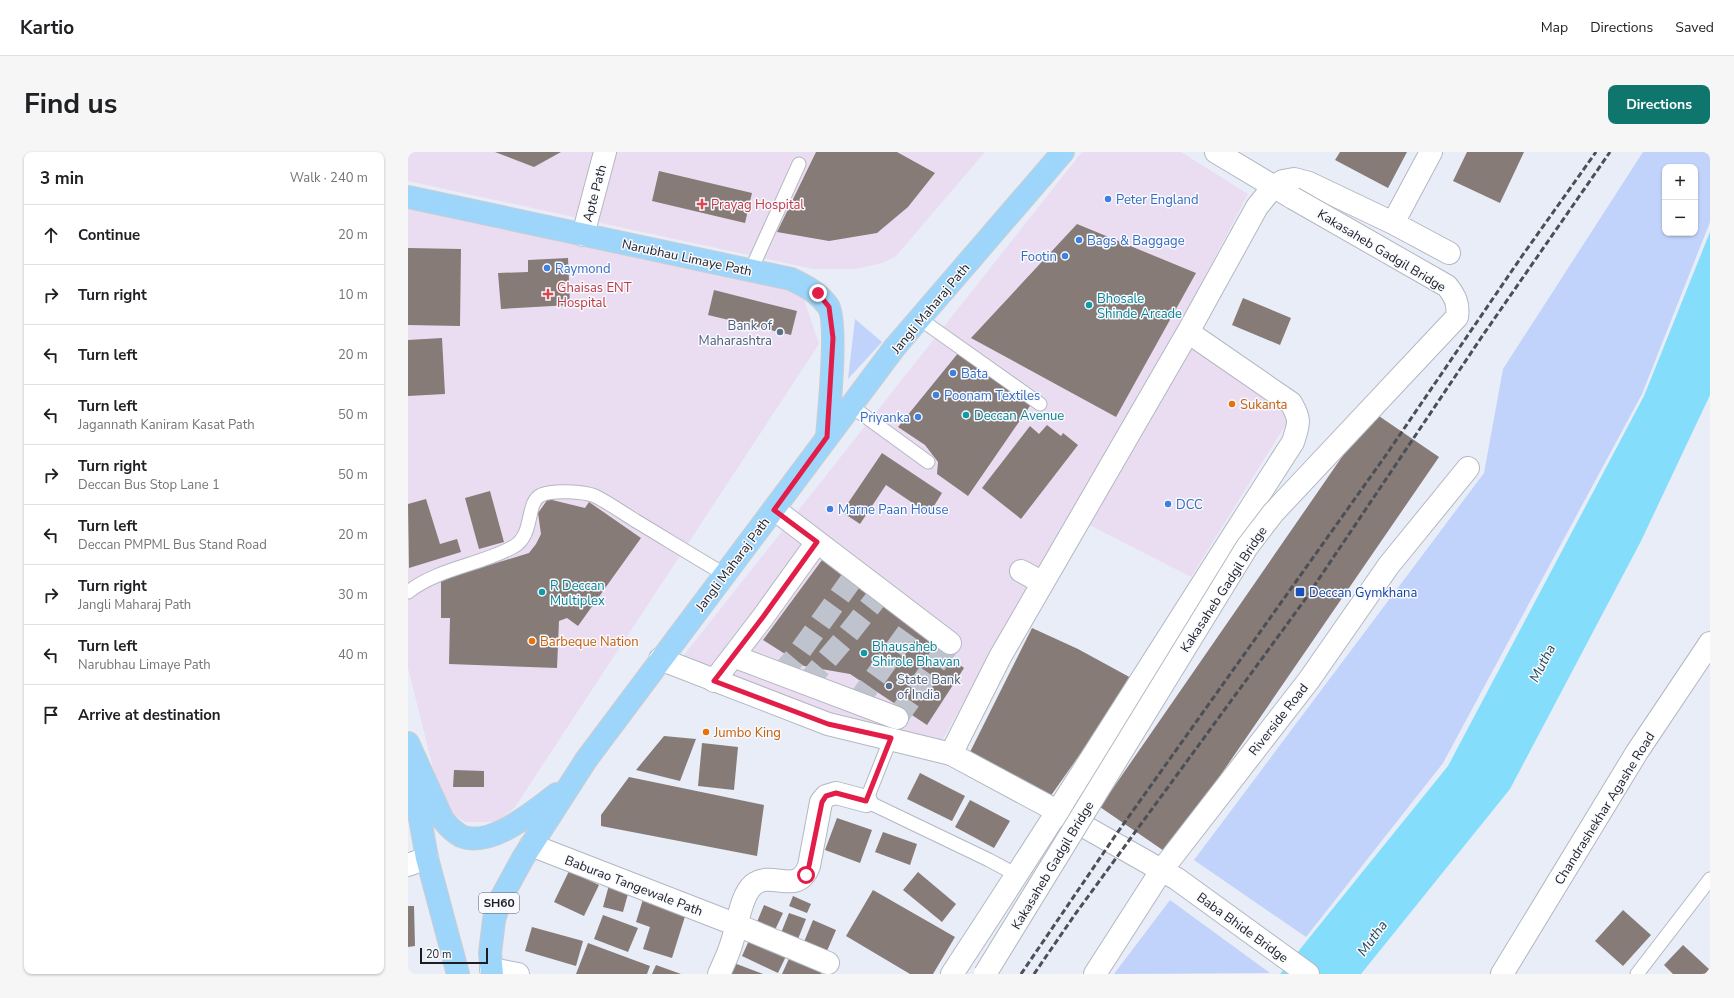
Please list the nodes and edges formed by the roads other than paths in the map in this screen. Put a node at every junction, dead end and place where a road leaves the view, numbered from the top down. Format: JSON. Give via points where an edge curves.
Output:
{"nodes":[{"id":1,"x":605,"y":152,"type":"edge"},
{"id":2,"x":1063,"y":152,"type":"edge"},
{"id":3,"x":1216,"y":152,"type":"edge"},
{"id":4,"x":1431,"y":152,"type":"edge"},
{"id":5,"x":799,"y":164,"type":"dead end"},
{"id":6,"x":1273,"y":187,"type":"junction"},
{"id":7,"x":408,"y":197,"type":"edge"},
{"id":8,"x":1393,"y":223,"type":"junction"},
{"id":9,"x":583,"y":235,"type":"junction"},
{"id":10,"x":1449,"y":253,"type":"dead end"},
{"id":11,"x":751,"y":270,"type":"junction"},
{"id":12,"x":920,"y":319,"type":"junction"},
{"id":13,"x":1188,"y":332,"type":"junction"},
{"id":14,"x":1040,"y":404,"type":"dead end"},
{"id":15,"x":851,"y":406,"type":"junction"},
{"id":16,"x":827,"y":437,"type":"junction"},
{"id":17,"x":928,"y":462,"type":"dead end"},
{"id":18,"x":1468,"y":468,"type":"dead end"},
{"id":19,"x":774,"y":510,"type":"junction"},
{"id":20,"x":817,"y":542,"type":"junction"},
{"id":21,"x":1022,"y":571,"type":"dead end"},
{"id":22,"x":724,"y":574,"type":"junction"},
{"id":23,"x":1043,"y":583,"type":"junction"},
{"id":24,"x":408,"y":592,"type":"edge"},
{"id":25,"x":950,"y":643,"type":"dead end"},
{"id":26,"x":1710,"y":644,"type":"edge"},
{"id":27,"x":733,"y":656,"type":"junction"},
{"id":28,"x":660,"y":659,"type":"junction"},
{"id":29,"x":714,"y":681,"type":"junction"},
{"id":30,"x":894,"y":728,"type":"junction"},
{"id":31,"x":408,"y":743,"type":"edge"},
{"id":32,"x":408,"y":751,"type":"edge"},
{"id":33,"x":951,"y":754,"type":"junction"},
{"id":34,"x":567,"y":786,"type":"junction"},
{"id":35,"x":866,"y":801,"type":"junction"},
{"id":36,"x":1057,"y":811,"type":"junction"},
{"id":37,"x":527,"y":852,"type":"junction"},
{"id":38,"x":418,"y":862,"type":"edge"},
{"id":39,"x":1017,"y":875,"type":"junction"},
{"id":40,"x":1169,"y":875,"type":"junction"},
{"id":41,"x":1710,"y":879,"type":"edge"},
{"id":42,"x":737,"y":925,"type":"junction"},
{"id":43,"x":828,"y":963,"type":"dead end"},
{"id":44,"x":491,"y":965,"type":"edge"},
{"id":45,"x":458,"y":974,"type":"edge"},
{"id":46,"x":518,"y":974,"type":"edge"},
{"id":47,"x":719,"y":974,"type":"edge"},
{"id":48,"x":952,"y":974,"type":"edge"},
{"id":49,"x":985,"y":974,"type":"edge"},
{"id":50,"x":1096,"y":974,"type":"edge"},
{"id":51,"x":1308,"y":974,"type":"edge"},
{"id":52,"x":1502,"y":974,"type":"edge"},
{"id":53,"x":1637,"y":974,"type":"edge"}],
"edges":[{"from":1,"to":9,"type":"street","name":"Apte Path"},
{"from":2,"to":12,"type":"main road","name":"Jangli Maharaj Path","number":"SH60"},
{"from":3,"to":6,"type":"street","name":"Kakasaheb Gadgil Bridge"},
{"from":4,"to":8,"type":"street"},
{"from":5,"to":11,"type":"lane"},
{"from":6,"to":8,"type":"street","via":[[1283,181],[1294,179],[1309,183]]},
{"from":6,"to":13,"type":"street","via":[[1257,207]]},
{"from":6,"to":49,"type":"street","name":"Kakasaheb Gadgil Bridge","bridge":true,"via":[[1447,286],[1455,295],[1457,317],[1273,512],[1247,547]]},
{"from":7,"to":9,"type":"main road","name":"Narubhau Limaye Path"},
{"from":8,"to":10,"type":"street"},
{"from":9,"to":11,"type":"main road","name":"Narubhau Limaye Path"},
{"from":11,"to":16,"type":"main road","name":"Narubhau Limaye Path","via":[[791,279],[818,293],[829,307],[833,338]]},
{"from":12,"to":14,"type":"lane"},
{"from":12,"to":15,"type":"main road","name":"Jangli Maharaj Path","number":"SH60","via":[[895,347]]},
{"from":13,"to":23,"type":"street"},
{"from":13,"to":36,"type":"street","via":[[1291,403],[1298,416],[1298,427],[1293,442]]},
{"from":15,"to":16,"type":"main road","name":"Jangli Maharaj Path","number":"SH60"},
{"from":15,"to":17,"type":"lane"},
{"from":16,"to":19,"type":"main road","name":"Jangli Maharaj Path","number":"SH60"},
{"from":18,"to":40,"type":"street","name":"Riverside Road","via":[[1389,564]]},
{"from":19,"to":20,"type":"street"},
{"from":19,"to":22,"type":"main road","name":"Jangli Maharaj Path","number":"SH60"},
{"from":20,"to":25,"type":"street"},
{"from":20,"to":27,"type":"street"},
{"from":21,"to":23,"type":"street"},
{"from":22,"to":24,"type":"lane","via":[[593,495],[558,492],[541,495],[534,500],[529,525],[515,546],[445,572]]},
{"from":22,"to":28,"type":"main road","name":"Jangli Maharaj Path","number":"SH60"},
{"from":23,"to":33,"type":"street","via":[[1000,656]]},
{"from":26,"to":52,"type":"street","name":"Chandrashekhar Agashe Road","via":[[1637,752]]},
{"from":27,"to":29,"type":"street"},
{"from":27,"to":30,"type":"street"},
{"from":28,"to":29,"type":"street"},
{"from":28,"to":34,"type":"main road","name":"Jangli Maharaj Path","number":"SH60"},
{"from":29,"to":30,"type":"street","via":[[828,724]]},
{"from":30,"to":33,"type":"street","name":"Baba Bhide Bridge"},
{"from":30,"to":35,"type":"lane"},
{"from":31,"to":34,"type":"main road","via":[[443,820],[452,830],[463,836],[501,833]]},
{"from":32,"to":38,"type":"main road"},
{"from":33,"to":36,"type":"street","name":"Baba Bhide Bridge"},
{"from":34,"to":37,"type":"main road","name":"Jangli Maharaj Path","number":"SH60"},
{"from":35,"to":39,"type":"lane"},
{"from":35,"to":42,"type":"street","via":[[836,793],[826,796],[822,802],[806,875],[795,881],[768,879],[751,886],[745,896]]},
{"from":36,"to":39,"type":"street"},
{"from":36,"to":40,"type":"street","name":"Baba Bhide Bridge"},
{"from":37,"to":42,"type":"street","name":"Baburao Tangewale Path"},
{"from":37,"to":44,"type":"main road","number":"SH60","via":[[500,900],[494,920]]},
{"from":38,"to":45,"type":"main road"},
{"from":39,"to":48,"type":"street"},
{"from":40,"to":50,"type":"street","name":"Riverside Road"},
{"from":40,"to":51,"type":"street","name":"Baba Bhide Bridge"},
{"from":41,"to":53,"type":"lane"},
{"from":42,"to":43,"type":"street","name":"Baburao Tangewale Path"},
{"from":42,"to":47,"type":"street"},
{"from":44,"to":46,"type":"street"}]}
